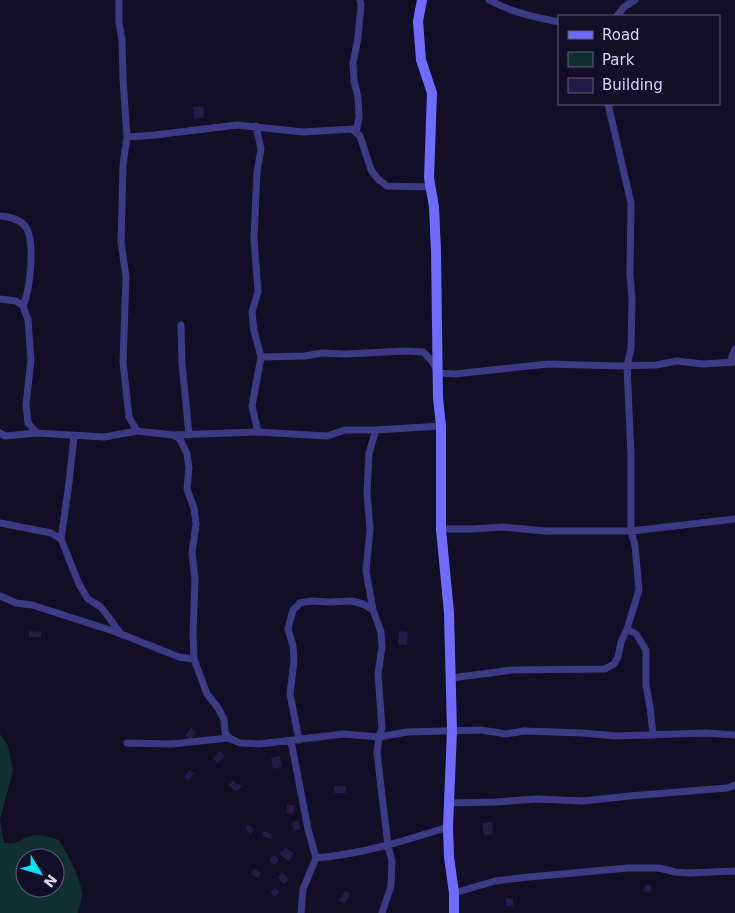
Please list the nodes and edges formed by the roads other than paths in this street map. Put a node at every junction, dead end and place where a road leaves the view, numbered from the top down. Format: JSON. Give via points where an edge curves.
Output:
{"nodes":[{"id":1,"x":119,"y":0,"type":"edge"},
{"id":2,"x":360,"y":0,"type":"edge"},
{"id":3,"x":422,"y":0,"type":"edge"},
{"id":4,"x":489,"y":0,"type":"edge"},
{"id":5,"x":635,"y":0,"type":"edge"},
{"id":6,"x":618,"y":15,"type":"edge"},
{"id":7,"x":558,"y":22,"type":"edge"},
{"id":8,"x":608,"y":105,"type":"edge"},
{"id":9,"x":256,"y":126,"type":"junction"},
{"id":10,"x":356,"y":133,"type":"junction"},
{"id":11,"x":127,"y":137,"type":"junction"},
{"id":12,"x":430,"y":187,"type":"junction"},
{"id":13,"x":0,"y":216,"type":"edge"},
{"id":14,"x":0,"y":299,"type":"edge"},
{"id":15,"x":23,"y":306,"type":"junction"},
{"id":16,"x":181,"y":326,"type":"dead end"},
{"id":17,"x":735,"y":350,"type":"edge"},
{"id":18,"x":261,"y":357,"type":"junction"},
{"id":19,"x":732,"y":362,"type":"edge"},
{"id":20,"x":627,"y":366,"type":"junction"},
{"id":21,"x":438,"y":373,"type":"junction"},
{"id":22,"x":441,"y":426,"type":"junction"},
{"id":23,"x":376,"y":430,"type":"junction"},
{"id":24,"x":137,"y":431,"type":"junction"},
{"id":25,"x":37,"y":432,"type":"junction"},
{"id":26,"x":258,"y":432,"type":"junction"},
{"id":27,"x":0,"y":433,"type":"edge"},
{"id":28,"x":189,"y":434,"type":"junction"},
{"id":29,"x":174,"y":435,"type":"junction"},
{"id":30,"x":74,"y":436,"type":"junction"},
{"id":31,"x":735,"y":519,"type":"edge"},
{"id":32,"x":0,"y":523,"type":"edge"},
{"id":33,"x":441,"y":529,"type":"junction"},
{"id":34,"x":630,"y":531,"type":"junction"},
{"id":35,"x":61,"y":539,"type":"junction"},
{"id":36,"x":0,"y":596,"type":"edge"},
{"id":37,"x":373,"y":610,"type":"junction"},
{"id":38,"x":627,"y":629,"type":"junction"},
{"id":39,"x":122,"y":635,"type":"junction"},
{"id":40,"x":194,"y":660,"type":"junction"},
{"id":41,"x":451,"y":678,"type":"junction"},
{"id":42,"x":452,"y":731,"type":"junction"},
{"id":43,"x":653,"y":735,"type":"junction"},
{"id":44,"x":735,"y":735,"type":"edge"},
{"id":45,"x":379,"y":737,"type":"junction"},
{"id":46,"x":229,"y":738,"type":"junction"},
{"id":47,"x":299,"y":740,"type":"junction"},
{"id":48,"x":291,"y":741,"type":"junction"},
{"id":49,"x":127,"y":743,"type":"dead end"},
{"id":50,"x":735,"y":785,"type":"edge"},
{"id":51,"x":449,"y":802,"type":"junction"},
{"id":52,"x":448,"y":828,"type":"junction"},
{"id":53,"x":388,"y":846,"type":"junction"},
{"id":54,"x":316,"y":858,"type":"junction"},
{"id":55,"x":735,"y":871,"type":"edge"},
{"id":56,"x":454,"y":894,"type":"junction"},
{"id":57,"x":301,"y":913,"type":"edge"},
{"id":58,"x":382,"y":913,"type":"edge"},
{"id":59,"x":454,"y":913,"type":"edge"}],
"edges":[{"from":1,"to":11,"type":"street"},
{"from":2,"to":10,"type":"street","via":[[353,63],[359,117]]},
{"from":3,"to":12,"type":"street","via":[[418,21],[421,60],[432,93]]},
{"from":4,"to":7,"type":"street","via":[[503,8]]},
{"from":5,"to":6,"type":"street"},
{"from":8,"to":20,"type":"street","via":[[631,203],[631,350]]},
{"from":9,"to":10,"type":"street","via":[[303,132],[352,129]]},
{"from":9,"to":11,"type":"street","via":[[237,125]]},
{"from":9,"to":18,"type":"street","via":[[261,149],[254,238],[258,292],[252,312]]},
{"from":10,"to":12,"type":"street","via":[[360,136],[371,170],[387,186]]},
{"from":11,"to":24,"type":"street","via":[[123,165],[122,242],[126,277],[123,362],[129,417]]},
{"from":12,"to":21,"type":"street","via":[[436,251]]},
{"from":13,"to":15,"type":"street","via":[[13,218],[27,229],[30,273],[28,296]]},
{"from":14,"to":15,"type":"street","via":[[16,301]]},
{"from":15,"to":25,"type":"street","via":[[28,320],[30,360],[26,405],[28,424]]},
{"from":16,"to":28,"type":"street"},
{"from":17,"to":19,"type":"street"},
{"from":18,"to":21,"type":"street","via":[[423,352]]},
{"from":18,"to":26,"type":"street","via":[[252,406]]},
{"from":19,"to":20,"type":"street","via":[[703,364],[677,361]]},
{"from":20,"to":21,"type":"street","via":[[548,364]]},
{"from":20,"to":34,"type":"street"},
{"from":21,"to":22,"type":"street"},
{"from":22,"to":23,"type":"street"},
{"from":22,"to":33,"type":"street"},
{"from":23,"to":26,"type":"street","via":[[345,430],[327,436]]},
{"from":23,"to":37,"type":"street","via":[[369,453],[367,493],[370,529],[366,571]]},
{"from":24,"to":29,"type":"street"},
{"from":24,"to":30,"type":"street","via":[[104,437]]},
{"from":25,"to":27,"type":"street","via":[[5,436]]},
{"from":25,"to":30,"type":"street"},
{"from":26,"to":28,"type":"street"},
{"from":28,"to":29,"type":"street"},
{"from":29,"to":40,"type":"street","via":[[180,439],[187,454],[187,489],[196,524],[192,553],[195,579]]},
{"from":30,"to":35,"type":"street"},
{"from":31,"to":34,"type":"street"},
{"from":32,"to":35,"type":"street","via":[[51,533]]},
{"from":33,"to":34,"type":"street","via":[[503,526],[545,531]]},
{"from":33,"to":41,"type":"street"},
{"from":34,"to":38,"type":"street","via":[[635,546],[639,590]]},
{"from":35,"to":39,"type":"street","via":[[88,599],[101,607]]},
{"from":36,"to":39,"type":"street"},
{"from":37,"to":45,"type":"street","via":[[382,632],[378,674],[382,728]]},
{"from":37,"to":47,"type":"street","via":[[352,601],[311,601],[300,603],[293,610],[288,629],[294,661],[290,694]]},
{"from":38,"to":41,"type":"street","via":[[614,664],[604,669],[513,670]]},
{"from":38,"to":43,"type":"street","via":[[636,634],[646,650],[646,685]]},
{"from":39,"to":40,"type":"street"},
{"from":40,"to":46,"type":"street","via":[[207,694],[224,718],[225,733]]},
{"from":41,"to":42,"type":"street"},
{"from":42,"to":43,"type":"street"},
{"from":42,"to":45,"type":"street","via":[[407,732]]},
{"from":42,"to":51,"type":"street"},
{"from":43,"to":44,"type":"street"},
{"from":45,"to":47,"type":"street","via":[[344,734]]},
{"from":45,"to":53,"type":"street","via":[[377,753]]},
{"from":46,"to":48,"type":"street","via":[[250,744]]},
{"from":46,"to":49,"type":"street","via":[[171,744]]},
{"from":47,"to":48,"type":"street"},
{"from":48,"to":54,"type":"street"},
{"from":50,"to":51,"type":"street","via":[[583,801]]},
{"from":51,"to":52,"type":"street"},
{"from":52,"to":53,"type":"street"},
{"from":52,"to":56,"type":"street"},
{"from":53,"to":54,"type":"street","via":[[345,856]]},
{"from":53,"to":58,"type":"street","via":[[392,861],[391,886]]},
{"from":54,"to":57,"type":"street","via":[[303,889]]},
{"from":55,"to":56,"type":"street","via":[[689,873],[659,868],[618,869],[495,881]]},
{"from":56,"to":59,"type":"street"}]}
